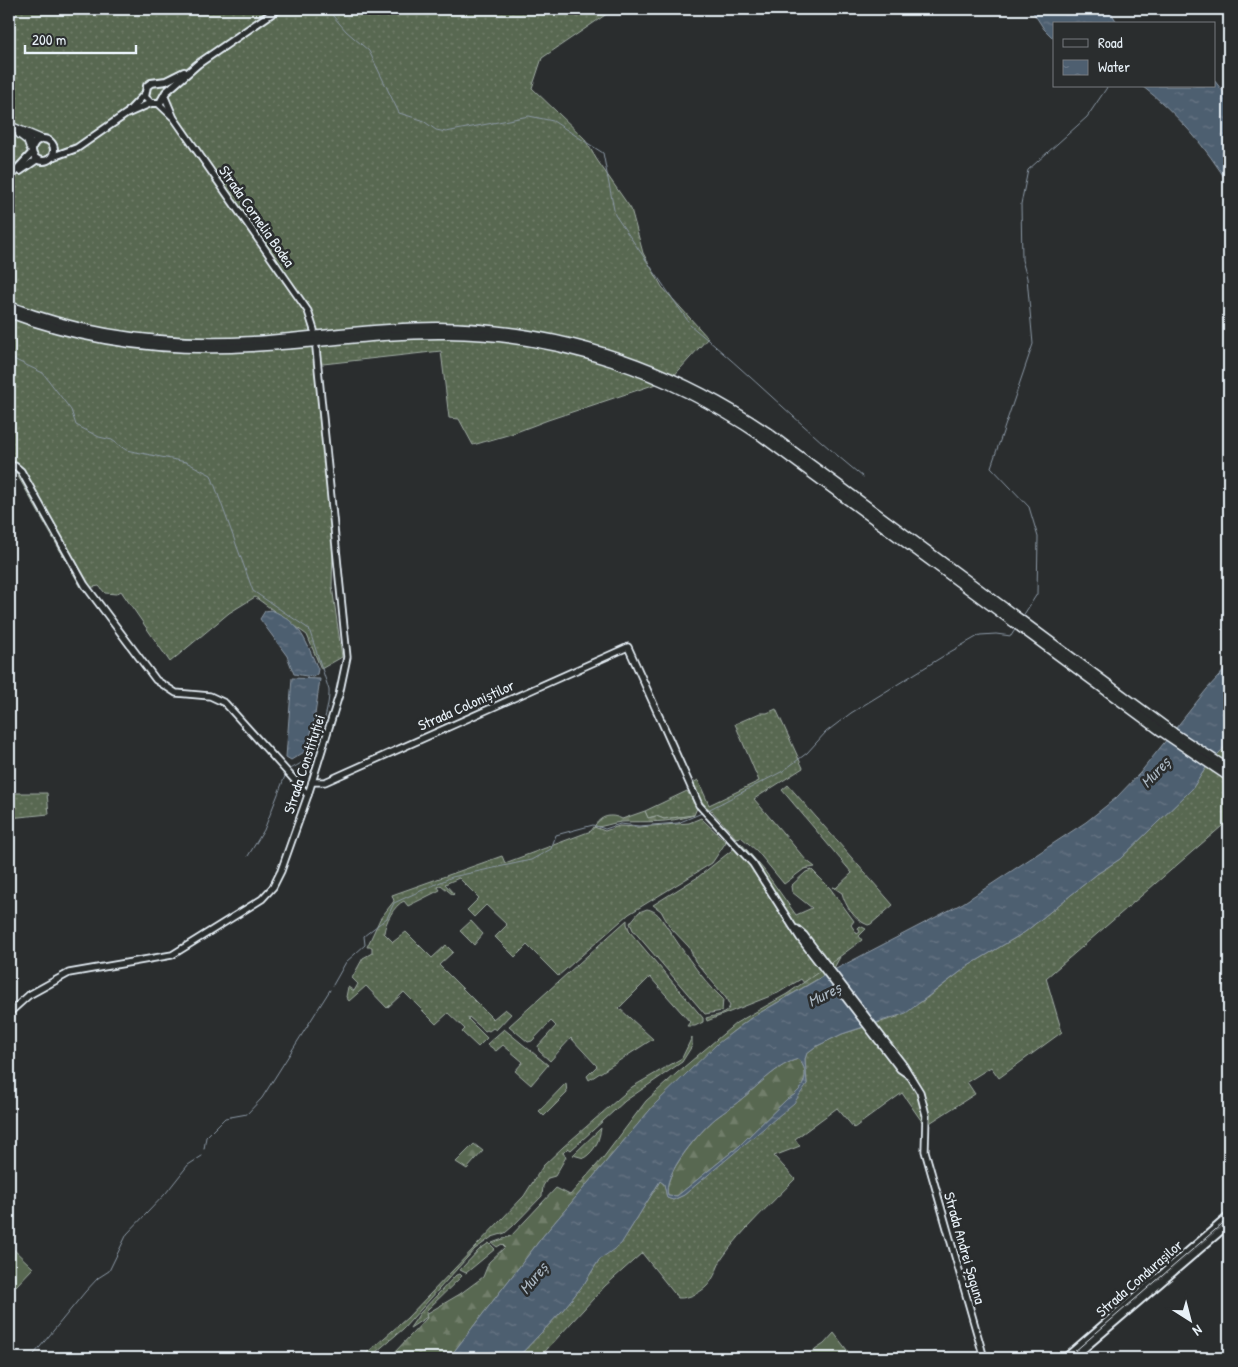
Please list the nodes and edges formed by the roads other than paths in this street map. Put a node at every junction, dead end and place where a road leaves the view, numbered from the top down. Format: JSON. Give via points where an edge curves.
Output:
{"nodes":[{"id":1,"x":278,"y":9,"type":"edge"},
{"id":2,"x":198,"y":64,"type":"junction"},
{"id":3,"x":158,"y":83,"type":"junction"},
{"id":4,"x":145,"y":94,"type":"junction"},
{"id":5,"x":165,"y":95,"type":"junction"},
{"id":6,"x":155,"y":103,"type":"junction"},
{"id":7,"x":126,"y":114,"type":"junction"},
{"id":8,"x":174,"y":118,"type":"junction"},
{"id":9,"x":9,"y":126,"type":"edge"},
{"id":10,"x":9,"y":131,"type":"edge"},
{"id":11,"x":40,"y":139,"type":"junction"},
{"id":12,"x":52,"y":144,"type":"junction"},
{"id":13,"x":82,"y":144,"type":"junction"},
{"id":14,"x":32,"y":151,"type":"junction"},
{"id":15,"x":52,"y":157,"type":"junction"},
{"id":16,"x":36,"y":160,"type":"junction"},
{"id":17,"x":9,"y":179,"type":"edge"},
{"id":18,"x":9,"y":306,"type":"edge"},
{"id":19,"x":9,"y":313,"type":"edge"},
{"id":20,"x":314,"y":330,"type":"dead end"},
{"id":21,"x":316,"y":348,"type":"dead end"},
{"id":22,"x":9,"y":467,"type":"edge"},
{"id":23,"x":1012,"y":617,"type":"junction"},
{"id":24,"x":628,"y":647,"type":"joint"},
{"id":25,"x":1111,"y":690,"type":"junction"},
{"id":26,"x":1229,"y":769,"type":"edge"},
{"id":27,"x":1229,"y":777,"type":"edge"},
{"id":28,"x":312,"y":782,"type":"junction"},
{"id":29,"x":308,"y":795,"type":"junction"},
{"id":30,"x":9,"y":1013,"type":"edge"},
{"id":31,"x":1229,"y":1216,"type":"edge"},
{"id":32,"x":1229,"y":1224,"type":"edge"},
{"id":33,"x":984,"y":1358,"type":"edge"},
{"id":34,"x":1065,"y":1358,"type":"edge"},
{"id":35,"x":1072,"y":1358,"type":"edge"}],
"edges":[{"from":1,"to":2,"type":"main road"},
{"from":2,"to":3,"type":"main road"},
{"from":2,"to":5,"type":"main road"},
{"from":3,"to":4,"type":"main road","via":[[149,85]]},
{"from":3,"to":5,"type":"main road","via":[[163,86]]},
{"from":4,"to":6,"type":"main road"},
{"from":4,"to":7,"type":"main road"},
{"from":5,"to":6,"type":"main road"},
{"from":5,"to":8,"type":"street","name":"Strada Cornelia Bodea"},
{"from":6,"to":7,"type":"main road"},
{"from":6,"to":8,"type":"street","name":"Strada Cornelia Bodea"},
{"from":7,"to":13,"type":"main road"},
{"from":8,"to":20,"type":"street","name":"Strada Cornelia Bodea","via":[[311,316]]},
{"from":9,"to":11,"type":"highway"},
{"from":10,"to":14,"type":"highway","via":[[23,136]]},
{"from":11,"to":12,"type":"main road"},
{"from":11,"to":14,"type":"main road","via":[[35,141]]},
{"from":12,"to":13,"type":"main road","via":[[62,148]]},
{"from":12,"to":15,"type":"main road"},
{"from":13,"to":15,"type":"main road"},
{"from":14,"to":16,"type":"main road"},
{"from":14,"to":17,"type":"main road"},
{"from":15,"to":16,"type":"main road"},
{"from":16,"to":17,"type":"main road"},
{"from":18,"to":23,"type":"highway","via":[[93,331],[171,341],[236,342],[402,328],[461,328],[527,334],[600,351],[678,380],[741,414]]},
{"from":19,"to":23,"type":"highway","via":[[90,337],[165,347],[252,347],[448,334],[527,340],[598,356],[670,384],[743,423]]},
{"from":21,"to":28,"type":"street","name":"Strada Constituției","via":[[347,657]]},
{"from":22,"to":29,"type":"street","via":[[15,466],[21,472],[85,585],[156,680],[176,692],[210,696],[225,703]]},
{"from":23,"to":25,"type":"highway"},
{"from":24,"to":28,"type":"street","name":"Strada Coloniștilor","via":[[325,782]]},
{"from":24,"to":33,"type":"street","name":"Strada Andrei Șaguna","via":[[691,791],[704,812],[753,864],[795,928],[920,1092],[926,1110],[925,1145]]},
{"from":25,"to":26,"type":"highway"},
{"from":25,"to":27,"type":"highway","via":[[1175,742]]},
{"from":28,"to":29,"type":"street","name":"Strada Constituției"},
{"from":29,"to":30,"type":"street","name":"Strada Constituției","via":[[277,880],[257,904],[172,955],[69,973],[29,995]]},
{"from":31,"to":34,"type":"main road","name":"Strada Condurașilor"},
{"from":32,"to":35,"type":"main road","name":"Strada Condurașilor"}]}
